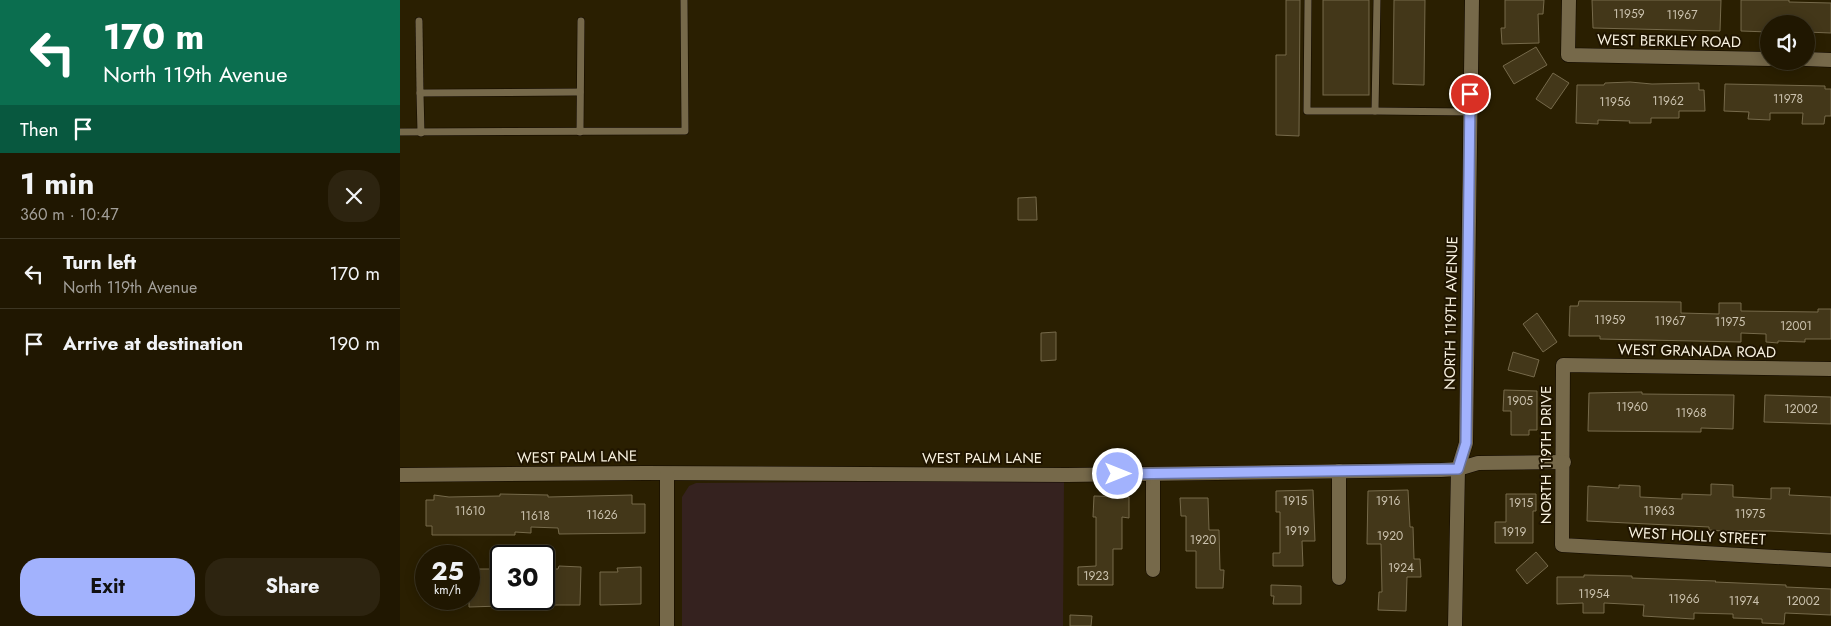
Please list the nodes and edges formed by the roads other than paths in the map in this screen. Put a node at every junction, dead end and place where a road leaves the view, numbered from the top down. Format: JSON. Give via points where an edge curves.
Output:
{"nodes":[{"id":1,"x":684,"y":0,"type":"edge"},
{"id":2,"x":1308,"y":0,"type":"edge"},
{"id":3,"x":1377,"y":0,"type":"edge"},
{"id":4,"x":1472,"y":0,"type":"edge"},
{"id":5,"x":1569,"y":0,"type":"edge"},
{"id":6,"x":419,"y":21,"type":"dead end"},
{"id":7,"x":581,"y":21,"type":"dead end"},
{"id":8,"x":1760,"y":59,"type":"edge"},
{"id":9,"x":1815,"y":59,"type":"edge"},
{"id":10,"x":1831,"y":60,"type":"edge"},
{"id":11,"x":580,"y":92,"type":"junction"},
{"id":12,"x":420,"y":93,"type":"junction"},
{"id":13,"x":1375,"y":111,"type":"junction"},
{"id":14,"x":1470,"y":112,"type":"junction"},
{"id":15,"x":400,"y":132,"type":"edge"},
{"id":16,"x":421,"y":132,"type":"junction"},
{"id":17,"x":580,"y":132,"type":"junction"},
{"id":18,"x":1563,"y":366,"type":"joint"},
{"id":19,"x":1831,"y":369,"type":"edge"},
{"id":20,"x":1564,"y":462,"type":"junction"},
{"id":21,"x":1458,"y":469,"type":"junction"},
{"id":22,"x":1339,"y":471,"type":"junction"},
{"id":23,"x":667,"y":474,"type":"junction"},
{"id":24,"x":1153,"y":474,"type":"junction"},
{"id":25,"x":400,"y":475,"type":"edge"},
{"id":26,"x":1562,"y":545,"type":"joint"},
{"id":27,"x":1831,"y":560,"type":"edge"},
{"id":28,"x":1153,"y":570,"type":"dead end"},
{"id":29,"x":1339,"y":578,"type":"dead end"},
{"id":30,"x":667,"y":626,"type":"edge"},
{"id":31,"x":1455,"y":626,"type":"edge"}],
"edges":[{"from":1,"to":17,"type":"lane","via":[[685,131]]},
{"from":2,"to":13,"type":"lane","via":[[1307,111]]},
{"from":3,"to":13,"type":"lane"},
{"from":4,"to":14,"type":"street","name":"NORTH 119TH AVENUE"},
{"from":5,"to":8,"type":"street","name":"WEST BERKLEY ROAD","via":[[1568,55]]},
{"from":6,"to":12,"type":"lane"},
{"from":7,"to":11,"type":"lane"},
{"from":9,"to":10,"type":"street"},
{"from":11,"to":12,"type":"lane"},
{"from":11,"to":17,"type":"lane"},
{"from":12,"to":16,"type":"lane"},
{"from":13,"to":14,"type":"lane"},
{"from":14,"to":21,"type":"street","name":"NORTH 119TH AVENUE","via":[[1466,443]]},
{"from":15,"to":16,"type":"lane"},
{"from":16,"to":17,"type":"lane"},
{"from":18,"to":19,"type":"street","name":"WEST GRANADA ROAD"},
{"from":18,"to":20,"type":"street","name":"NORTH 119TH DRIVE"},
{"from":20,"to":21,"type":"street","name":"WEST PALM LANE","via":[[1478,463]]},
{"from":20,"to":26,"type":"street","name":"NORTH 119TH DRIVE"},
{"from":21,"to":22,"type":"street","name":"WEST PALM LANE"},
{"from":21,"to":31,"type":"street","name":"NORTH 119TH AVENUE"},
{"from":22,"to":24,"type":"street","name":"WEST PALM LANE"},
{"from":22,"to":29,"type":"street"},
{"from":23,"to":24,"type":"street","name":"WEST PALM LANE"},
{"from":23,"to":25,"type":"street","name":"WEST PALM LANE"},
{"from":23,"to":30,"type":"street"},
{"from":24,"to":28,"type":"street"},
{"from":26,"to":27,"type":"street","name":"WEST HOLLY STREET"}]}
